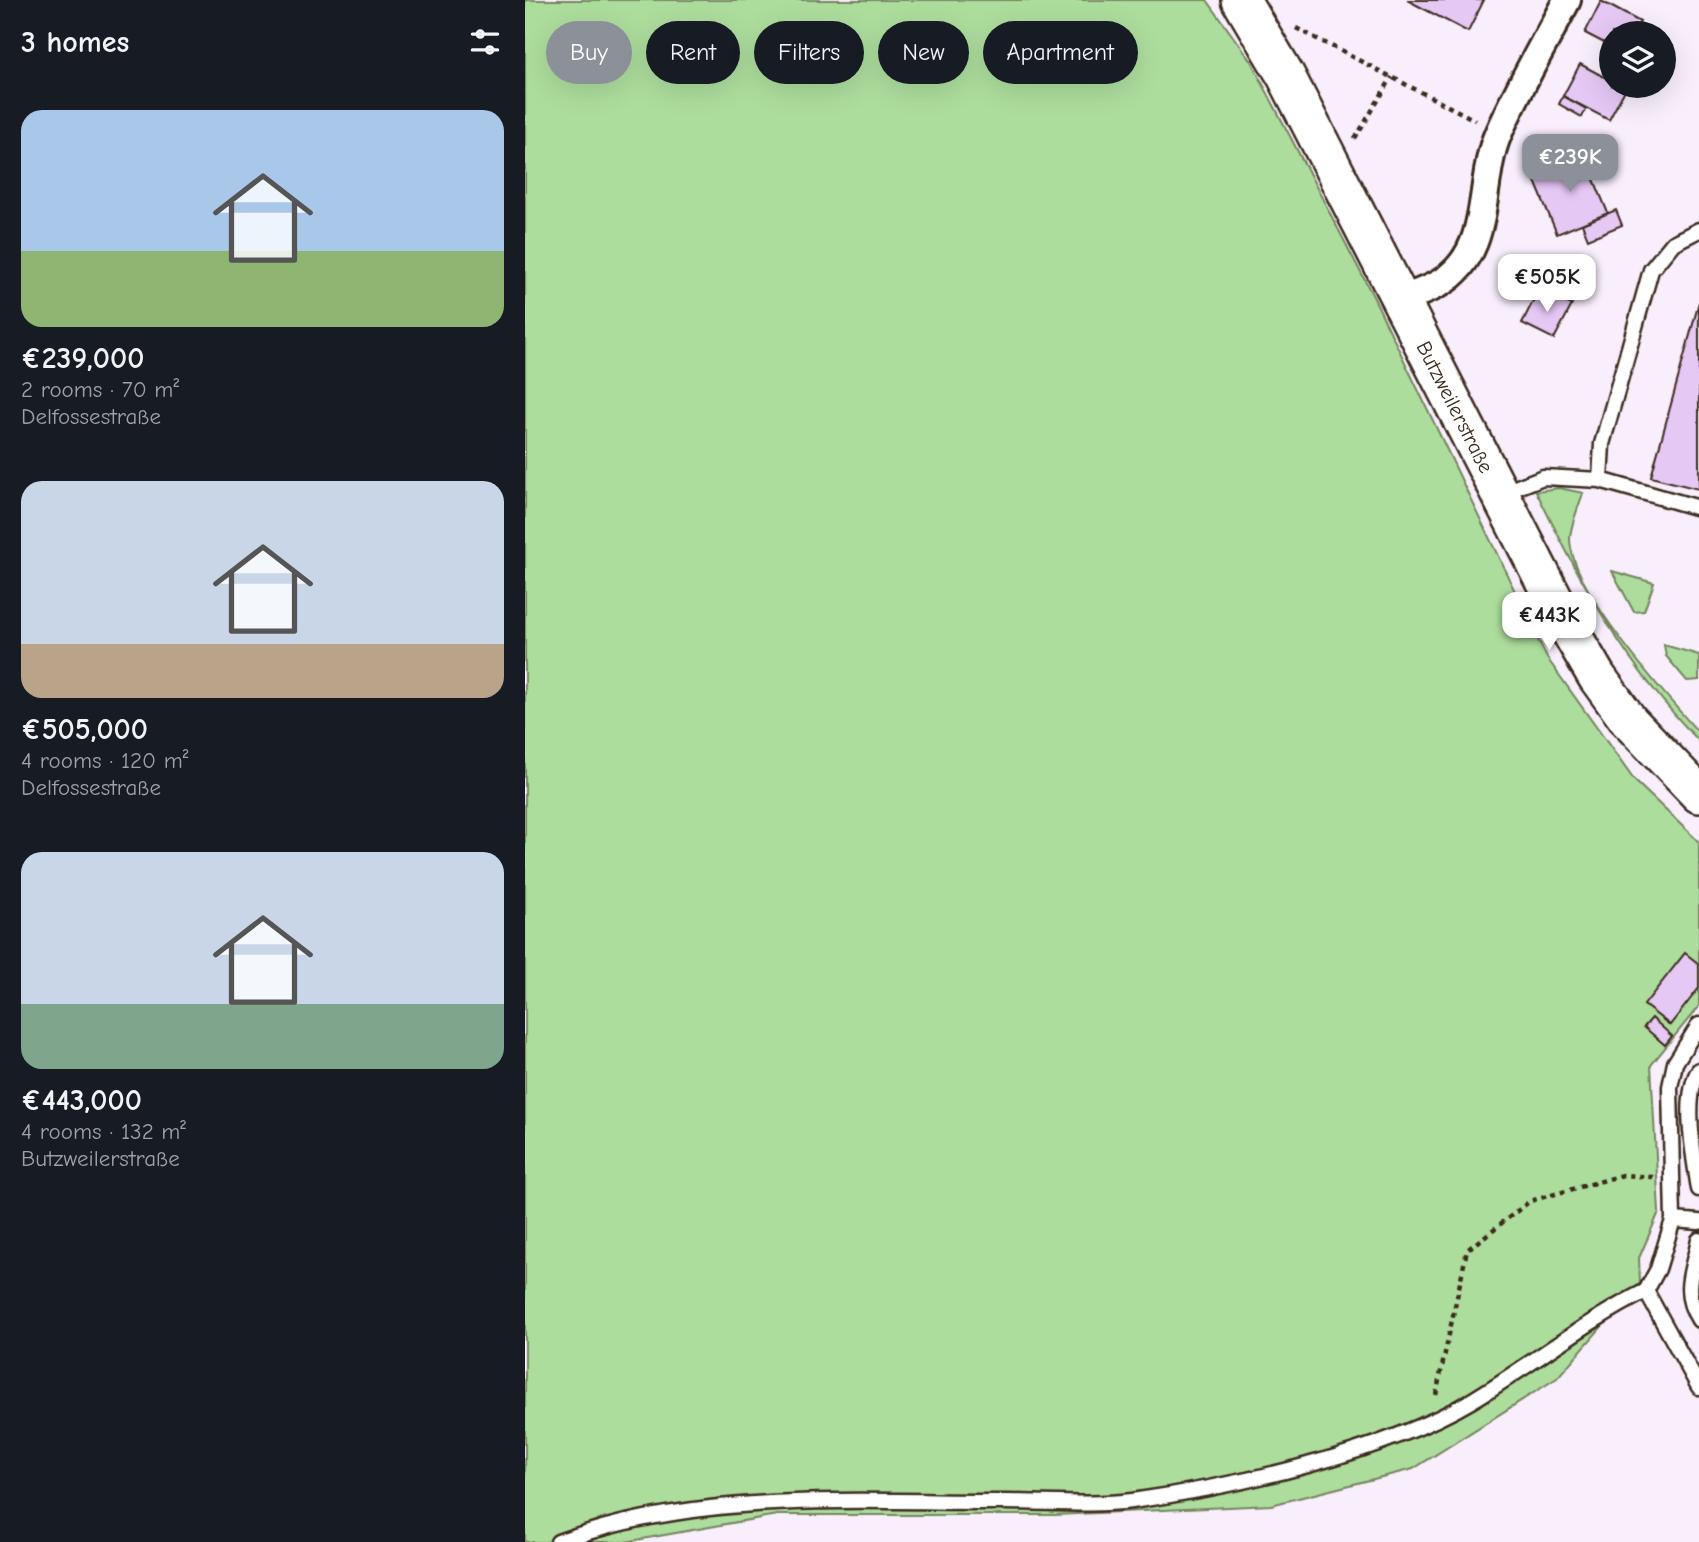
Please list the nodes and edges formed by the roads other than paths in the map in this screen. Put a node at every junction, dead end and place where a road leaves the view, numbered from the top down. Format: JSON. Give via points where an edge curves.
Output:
{"nodes":[{"id":1,"x":1241,"y":0,"type":"edge"},
{"id":2,"x":1567,"y":0,"type":"edge"},
{"id":3,"x":1699,"y":230,"type":"edge"},
{"id":4,"x":1401,"y":300,"type":"junction"},
{"id":5,"x":1600,"y":480,"type":"junction"},
{"id":6,"x":1500,"y":495,"type":"junction"},
{"id":7,"x":1699,"y":508,"type":"edge"},
{"id":8,"x":1699,"y":794,"type":"edge"},
{"id":9,"x":1699,"y":1025,"type":"edge"},
{"id":10,"x":1699,"y":1070,"type":"edge"},
{"id":11,"x":1697,"y":1161,"type":"edge"},
{"id":12,"x":1699,"y":1189,"type":"edge"},
{"id":13,"x":1673,"y":1220,"type":"junction"},
{"id":14,"x":1699,"y":1222,"type":"edge"},
{"id":15,"x":1699,"y":1240,"type":"edge"},
{"id":16,"x":1646,"y":1292,"type":"junction"},
{"id":17,"x":1699,"y":1320,"type":"edge"},
{"id":18,"x":1699,"y":1387,"type":"edge"},
{"id":19,"x":558,"y":1542,"type":"edge"}],
"edges":[{"from":1,"to":4,"type":"street","name":"Butzweilerstraße","via":[[1286,76]]},
{"from":2,"to":4,"type":"street","via":[[1499,132],[1489,159],[1483,218],[1475,243],[1458,269],[1441,283]]},
{"from":3,"to":5,"type":"lane","via":[[1673,243],[1651,270],[1602,444]]},
{"from":4,"to":6,"type":"street","name":"Butzweilerstraße"},
{"from":5,"to":6,"type":"lane","via":[[1543,477]]},
{"from":5,"to":7,"type":"lane"},
{"from":6,"to":8,"type":"street","name":"Butzweilerstraße","via":[[1597,677],[1629,720]]},
{"from":9,"to":13,"type":"lane","via":[[1675,1063],[1669,1087]]},
{"from":10,"to":11,"type":"lane","via":[[1692,1082]]},
{"from":11,"to":12,"type":"lane"},
{"from":13,"to":14,"type":"lane"},
{"from":13,"to":16,"type":"lane"},
{"from":15,"to":17,"type":"lane","via":[[1687,1283]]},
{"from":16,"to":18,"type":"lane"},
{"from":16,"to":19,"type":"lane","via":[[1618,1305],[1469,1402],[1403,1433],[1301,1467],[1130,1501],[819,1503],[681,1510]]}]}
